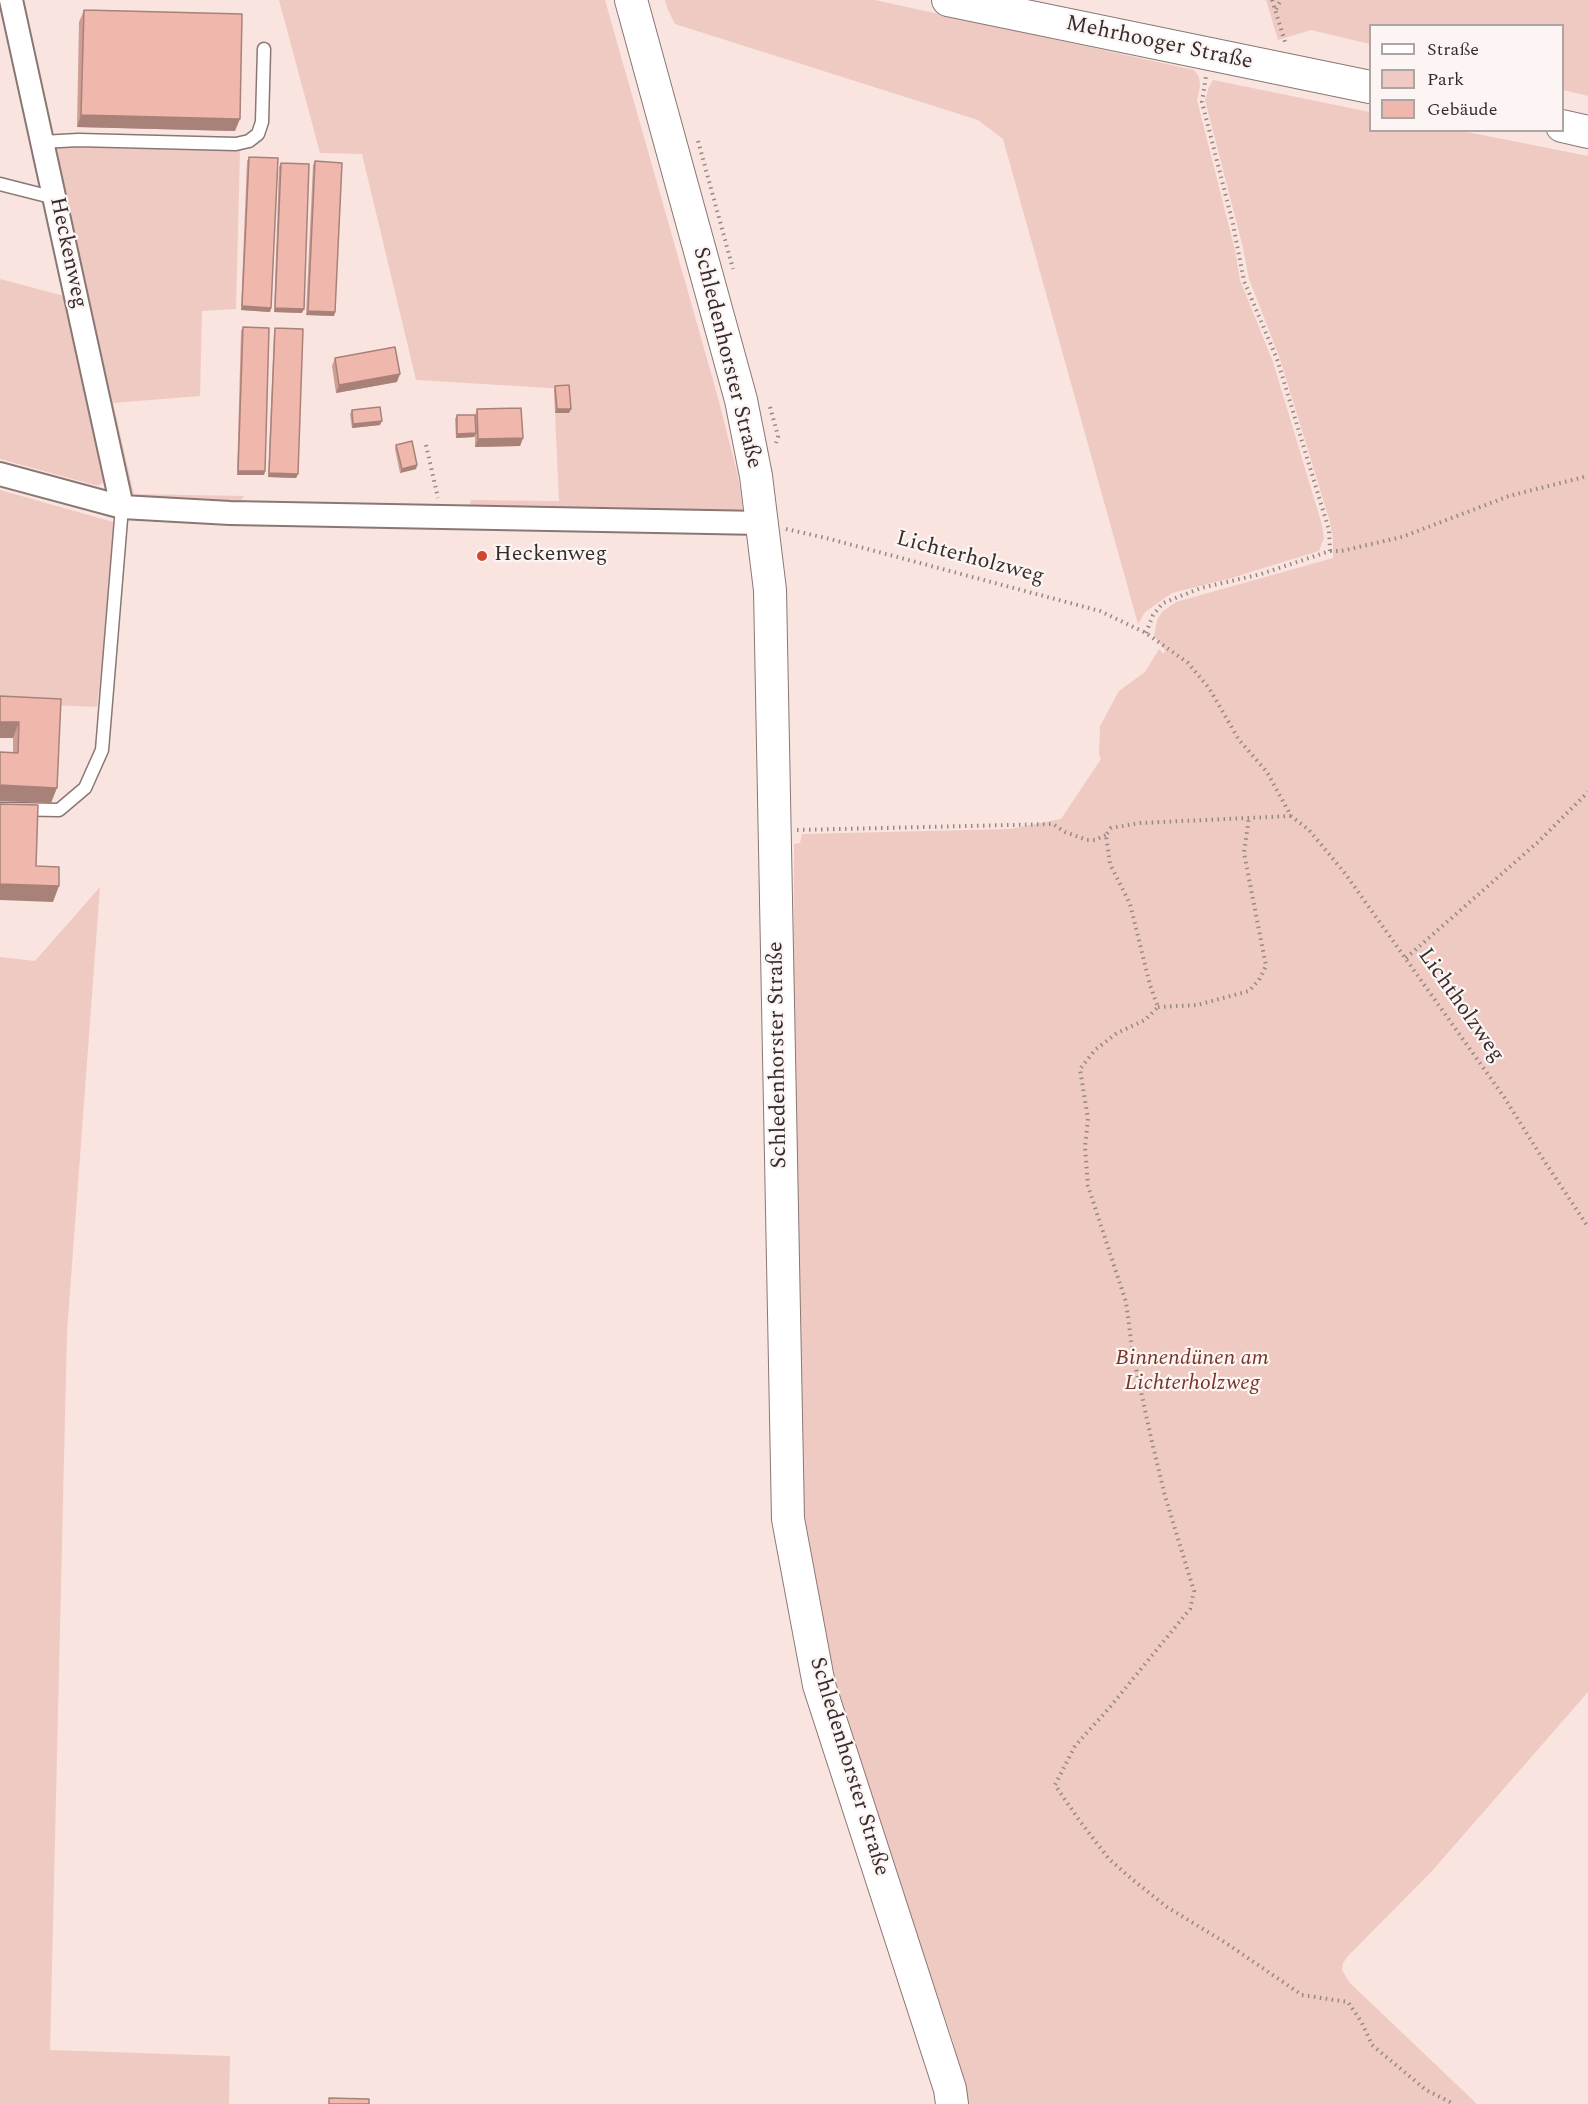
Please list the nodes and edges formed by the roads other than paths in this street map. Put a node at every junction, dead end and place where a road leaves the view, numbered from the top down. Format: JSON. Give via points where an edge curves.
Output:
{"nodes":[{"id":1,"x":11,"y":0,"type":"edge"},
{"id":2,"x":631,"y":0,"type":"edge"},
{"id":3,"x":948,"y":0,"type":"edge"},
{"id":4,"x":264,"y":49,"type":"dead end"},
{"id":5,"x":1369,"y":87,"type":"edge"},
{"id":6,"x":1564,"y":126,"type":"edge"},
{"id":7,"x":1588,"y":132,"type":"edge"},
{"id":8,"x":42,"y":142,"type":"junction"},
{"id":9,"x":0,"y":184,"type":"edge"},
{"id":10,"x":55,"y":198,"type":"junction"},
{"id":11,"x":0,"y":474,"type":"edge"},
{"id":12,"x":122,"y":507,"type":"junction"},
{"id":13,"x":772,"y":526,"type":"junction"},
{"id":14,"x":0,"y":809,"type":"edge"},
{"id":15,"x":952,"y":2104,"type":"edge"}],
"edges":[{"from":1,"to":8,"type":"street","name":"Heckenweg"},
{"from":2,"to":13,"type":"street","name":"Schledenhorster Straße"},
{"from":3,"to":5,"type":"street","name":"Mehrhooger Straße"},
{"from":4,"to":8,"type":"lane","via":[[262,122],[258,134],[249,141]]},
{"from":6,"to":7,"type":"street"},
{"from":8,"to":10,"type":"street","name":"Heckenweg"},
{"from":9,"to":10,"type":"lane"},
{"from":10,"to":12,"type":"street","name":"Heckenweg"},
{"from":11,"to":12,"type":"street"},
{"from":12,"to":13,"type":"street"},
{"from":12,"to":14,"type":"lane","via":[[102,750],[85,788],[59,810]]},
{"from":13,"to":15,"type":"street","name":"Schledenhorster Straße","via":[[770,590],[788,1519],[819,1685]]}]}
